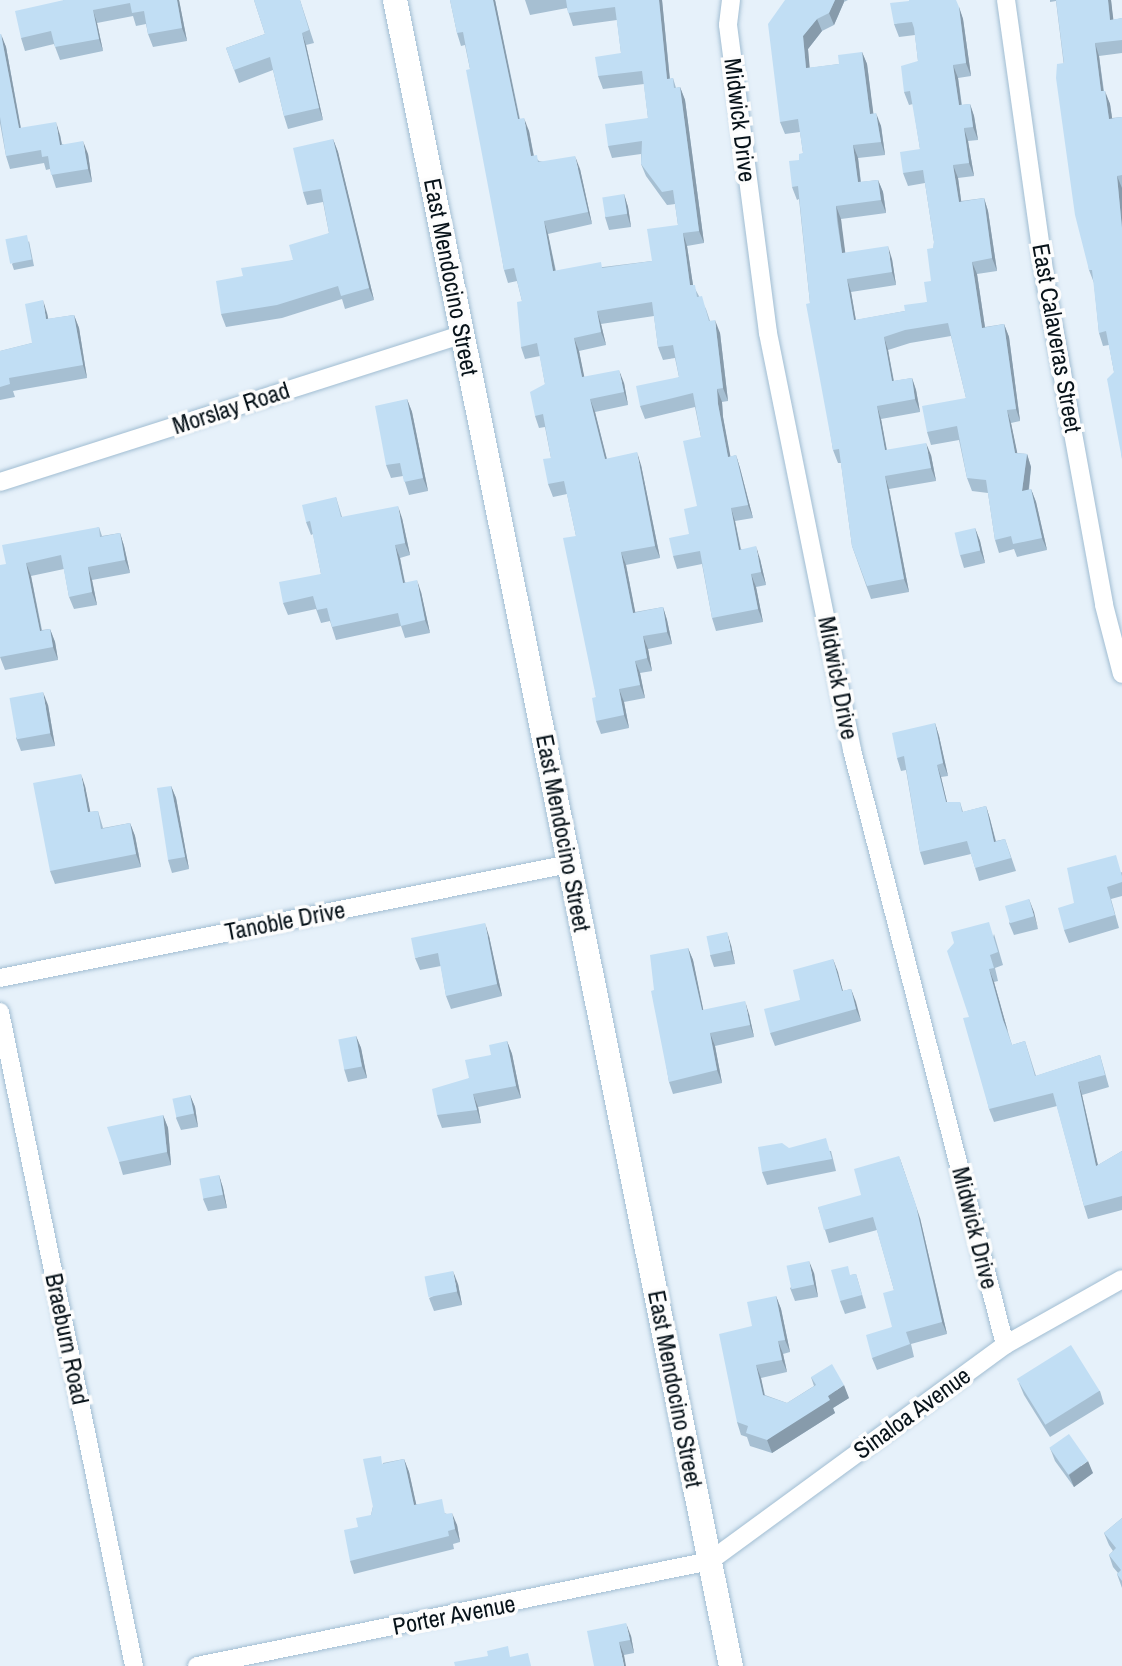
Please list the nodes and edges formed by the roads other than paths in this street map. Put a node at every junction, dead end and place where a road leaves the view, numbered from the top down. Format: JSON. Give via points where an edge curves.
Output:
{"nodes":[{"id":1,"x":395,"y":0,"type":"edge"},
{"id":2,"x":731,"y":0,"type":"edge"},
{"id":3,"x":1006,"y":0,"type":"edge"},
{"id":4,"x":463,"y":334,"type":"junction"},
{"id":5,"x":0,"y":482,"type":"edge"},
{"id":6,"x":1122,"y":674,"type":"edge"},
{"id":7,"x":569,"y":864,"type":"junction"},
{"id":8,"x":0,"y":978,"type":"edge"},
{"id":9,"x":0,"y":1012,"type":"edge"},
{"id":10,"x":1122,"y":1279,"type":"edge"},
{"id":11,"x":1005,"y":1345,"type":"junction"},
{"id":12,"x":710,"y":1561,"type":"junction"},
{"id":13,"x":134,"y":1666,"type":"edge"},
{"id":14,"x":197,"y":1666,"type":"edge"},
{"id":15,"x":731,"y":1666,"type":"edge"}],
"edges":[{"from":1,"to":4,"type":"street","name":"East Mendocino Street"},
{"from":2,"to":11,"type":"street","name":"Midwick Drive","via":[[727,25],[768,333],[852,750]]},
{"from":3,"to":6,"type":"street","name":"East Calaveras Street","via":[[1047,290],[1104,605]]},
{"from":4,"to":5,"type":"street","name":"Morslay Road"},
{"from":4,"to":7,"type":"street","name":"East Mendocino Street"},
{"from":7,"to":8,"type":"street","name":"Tanoble Drive"},
{"from":7,"to":12,"type":"street","name":"East Mendocino Street"},
{"from":9,"to":13,"type":"street","name":"Braeburn Road"},
{"from":10,"to":11,"type":"street","name":"Sinaloa Avenue"},
{"from":11,"to":12,"type":"street","name":"Sinaloa Avenue"},
{"from":12,"to":14,"type":"street","name":"Porter Avenue"},
{"from":12,"to":15,"type":"street","name":"East Mendocino Street"}]}
